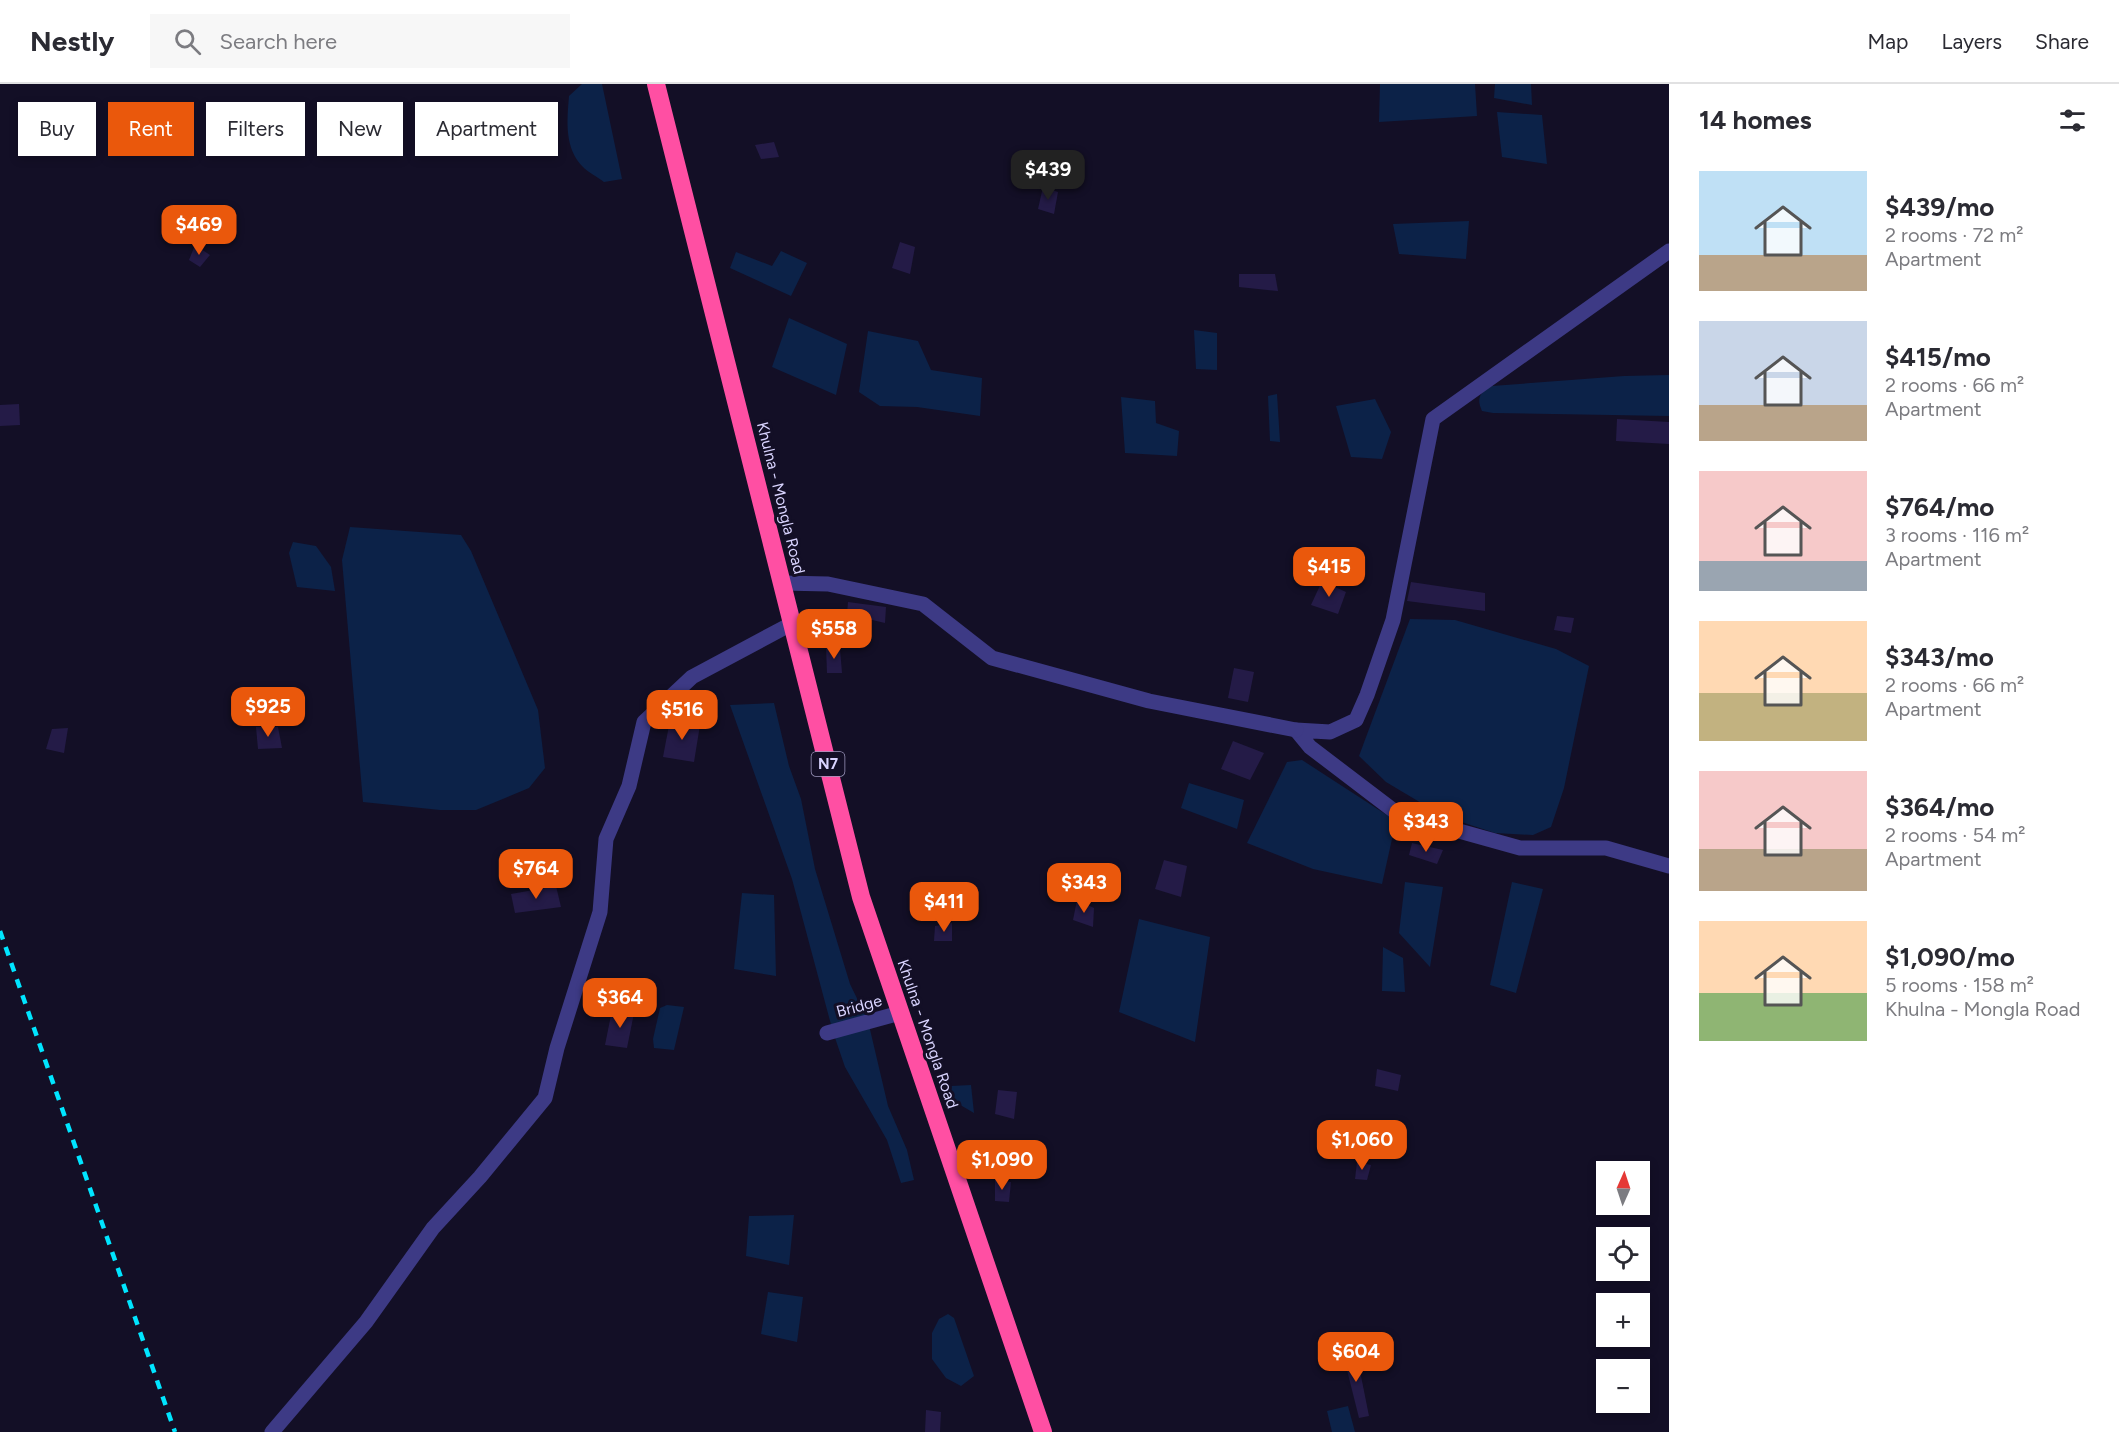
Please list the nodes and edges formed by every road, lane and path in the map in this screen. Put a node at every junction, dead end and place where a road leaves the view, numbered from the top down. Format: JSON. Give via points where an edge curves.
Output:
{"nodes":[{"id":1,"x":656,"y":84,"type":"edge"},
{"id":2,"x":1669,"y":251,"type":"edge"},
{"id":3,"x":782,"y":583,"type":"junction"},
{"id":4,"x":793,"y":623,"type":"junction"},
{"id":5,"x":1296,"y":730,"type":"junction"},
{"id":6,"x":1669,"y":866,"type":"edge"},
{"id":7,"x":900,"y":1013,"type":"junction"},
{"id":8,"x":827,"y":1033,"type":"dead end"},
{"id":9,"x":272,"y":1432,"type":"edge"},
{"id":10,"x":1043,"y":1432,"type":"edge"}],
"edges":[{"from":1,"to":3,"type":"highway","name":"Khulna - Mongla Road","number":"N7"},
{"from":2,"to":5,"type":"street","via":[[1433,419],[1393,620],[1356,720],[1330,732]]},
{"from":3,"to":4,"type":"highway","name":"Khulna - Mongla Road","number":"N7"},
{"from":3,"to":5,"type":"street","via":[[828,584],[923,604],[992,658],[1149,701]]},
{"from":4,"to":7,"type":"highway","name":"Khulna - Mongla Road","number":"N7","via":[[861,897]]},
{"from":4,"to":9,"type":"street","via":[[692,677],[644,722],[629,786],[606,839],[600,912],[545,1098],[433,1228],[366,1322]]},
{"from":5,"to":6,"type":"street","via":[[1310,747],[1398,814],[1520,848],[1606,848]]},
{"from":7,"to":8,"type":"street","name":"Bridge"},
{"from":7,"to":10,"type":"highway","name":"Khulna - Mongla Road","number":"N7"}]}
